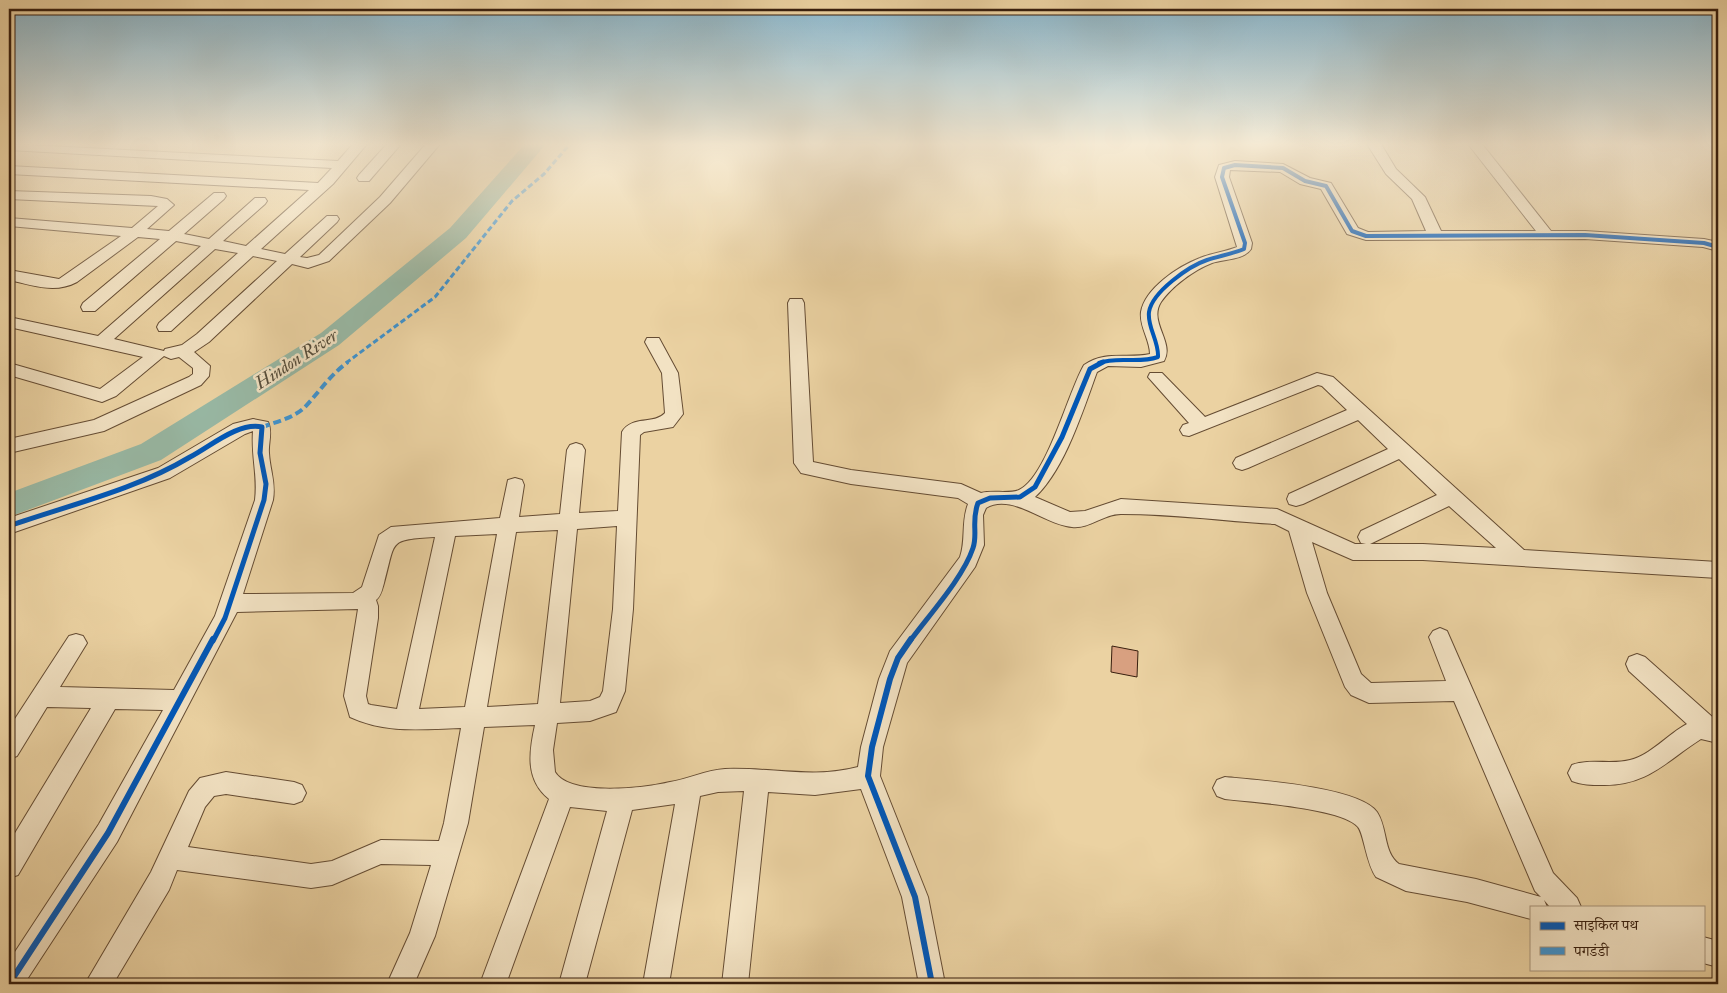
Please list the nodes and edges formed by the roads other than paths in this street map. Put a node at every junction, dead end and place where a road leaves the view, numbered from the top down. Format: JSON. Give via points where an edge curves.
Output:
{"nodes":[{"id":1,"x":318,"y":190,"type":"edge"},
{"id":2,"x":393,"y":190,"type":"edge"},
{"id":3,"x":1227,"y":190,"type":"edge"},
{"id":4,"x":1329,"y":190,"type":"edge"},
{"id":5,"x":1411,"y":190,"type":"edge"},
{"id":6,"x":1510,"y":190,"type":"edge"},
{"id":7,"x":9,"y":195,"type":"edge"},
{"id":8,"x":219,"y":196,"type":"dead end"},
{"id":9,"x":260,"y":201,"type":"dead end"},
{"id":10,"x":332,"y":219,"type":"dead end"},
{"id":11,"x":9,"y":222,"type":"edge"},
{"id":12,"x":137,"y":231,"type":"junction"},
{"id":13,"x":1546,"y":234,"type":"junction"},
{"id":14,"x":1435,"y":235,"type":"junction"},
{"id":15,"x":174,"y":236,"type":"junction"},
{"id":16,"x":211,"y":243,"type":"junction"},
{"id":17,"x":1718,"y":247,"type":"edge"},
{"id":18,"x":251,"y":252,"type":"junction"},
{"id":19,"x":289,"y":261,"type":"junction"},
{"id":20,"x":10,"y":276,"type":"edge"},
{"id":21,"x":796,"y":303,"type":"dead end"},
{"id":22,"x":89,"y":307,"type":"dead end"},
{"id":23,"x":9,"y":322,"type":"edge"},
{"id":24,"x":165,"y":327,"type":"dead end"},
{"id":25,"x":101,"y":342,"type":"junction"},
{"id":26,"x":653,"y":342,"type":"dead end"},
{"id":27,"x":182,"y":351,"type":"junction"},
{"id":28,"x":157,"y":354,"type":"junction"},
{"id":29,"x":10,"y":370,"type":"edge"},
{"id":30,"x":1156,"y":377,"type":"dead end"},
{"id":31,"x":1359,"y":412,"type":"junction"},
{"id":32,"x":9,"y":446,"type":"edge"},
{"id":33,"x":576,"y":450,"type":"dead end"},
{"id":34,"x":1402,"y":450,"type":"junction"},
{"id":35,"x":1242,"y":463,"type":"dead end"},
{"id":36,"x":515,"y":485,"type":"dead end"},
{"id":37,"x":1451,"y":497,"type":"junction"},
{"id":38,"x":1020,"y":498,"type":"junction"},
{"id":39,"x":1296,"y":499,"type":"dead end"},
{"id":40,"x":978,"y":503,"type":"junction"},
{"id":41,"x":626,"y":518,"type":"junction"},
{"id":42,"x":567,"y":522,"type":"junction"},
{"id":43,"x":508,"y":525,"type":"junction"},
{"id":44,"x":1297,"y":525,"type":"junction"},
{"id":45,"x":9,"y":526,"type":"edge"},
{"id":46,"x":447,"y":529,"type":"junction"},
{"id":47,"x":1368,"y":537,"type":"dead end"},
{"id":48,"x":1520,"y":558,"type":"junction"},
{"id":49,"x":1718,"y":570,"type":"edge"},
{"id":50,"x":364,"y":598,"type":"junction"},
{"id":51,"x":230,"y":603,"type":"junction"},
{"id":52,"x":1440,"y":637,"type":"dead end"},
{"id":53,"x":76,"y":643,"type":"dead end"},
{"id":54,"x":1636,"y":664,"type":"dead end"},
{"id":55,"x":1461,"y":691,"type":"junction"},
{"id":56,"x":41,"y":697,"type":"junction"},
{"id":57,"x":110,"y":698,"type":"junction"},
{"id":58,"x":179,"y":700,"type":"junction"},
{"id":59,"x":548,"y":714,"type":"junction"},
{"id":60,"x":475,"y":717,"type":"junction"},
{"id":61,"x":406,"y":719,"type":"junction"},
{"id":62,"x":1713,"y":731,"type":"edge"},
{"id":63,"x":9,"y":748,"type":"edge"},
{"id":64,"x":1580,"y":773,"type":"dead end"},
{"id":65,"x":868,"y":776,"type":"junction"},
{"id":66,"x":757,"y":781,"type":"junction"},
{"id":67,"x":690,"y":788,"type":"junction"},
{"id":68,"x":1225,"y":788,"type":"dead end"},
{"id":69,"x":294,"y":793,"type":"dead end"},
{"id":70,"x":564,"y":793,"type":"junction"},
{"id":71,"x":623,"y":798,"type":"junction"},
{"id":72,"x":448,"y":853,"type":"junction"},
{"id":73,"x":170,"y":857,"type":"junction"},
{"id":74,"x":9,"y":866,"type":"edge"},
{"id":75,"x":1530,"y":906,"type":"edge"},
{"id":76,"x":1567,"y":906,"type":"edge"},
{"id":77,"x":1704,"y":950,"type":"edge"},
{"id":78,"x":1718,"y":954,"type":"edge"},
{"id":79,"x":9,"y":984,"type":"edge"},
{"id":80,"x":98,"y":984,"type":"edge"},
{"id":81,"x":400,"y":984,"type":"edge"},
{"id":82,"x":493,"y":984,"type":"edge"},
{"id":83,"x":572,"y":984,"type":"edge"},
{"id":84,"x":656,"y":984,"type":"edge"},
{"id":85,"x":735,"y":984,"type":"edge"},
{"id":86,"x":932,"y":984,"type":"edge"}],
"edges":[{"from":1,"to":18,"type":"street"},
{"from":2,"to":19,"type":"street","via":[[324,258],[308,263]]},
{"from":3,"to":38,"type":"street","via":[[1245,243],[1244,249],[1197,265],[1156,296],[1150,305],[1149,315],[1158,357],[1150,361],[1109,359],[1090,369],[1062,440],[1033,490]]},
{"from":4,"to":14,"type":"street","via":[[1348,224],[1358,234]]},
{"from":5,"to":14,"type":"street","via":[[1418,198]]},
{"from":6,"to":13,"type":"street"},
{"from":7,"to":12,"type":"street","via":[[151,200],[167,205]]},
{"from":8,"to":15,"type":"street"},
{"from":9,"to":16,"type":"street"},
{"from":10,"to":19,"type":"street"},
{"from":11,"to":12,"type":"street"},
{"from":12,"to":15,"type":"street"},
{"from":12,"to":20,"type":"street","via":[[62,284]]},
{"from":13,"to":14,"type":"street"},
{"from":13,"to":17,"type":"street","via":[[1694,242]]},
{"from":15,"to":16,"type":"street"},
{"from":15,"to":22,"type":"street"},
{"from":16,"to":18,"type":"street"},
{"from":16,"to":25,"type":"street"},
{"from":18,"to":19,"type":"street"},
{"from":18,"to":24,"type":"street"},
{"from":19,"to":27,"type":"street","via":[[203,338]]},
{"from":21,"to":40,"type":"street","via":[[803,463],[807,468],[850,477],[961,491]]},
{"from":23,"to":25,"type":"street"},
{"from":25,"to":28,"type":"street"},
{"from":26,"to":41,"type":"street","via":[[670,373],[674,414],[667,422],[640,426],[631,432]]},
{"from":27,"to":28,"type":"street"},
{"from":27,"to":32,"type":"street","via":[[202,366],[195,381],[98,426]]},
{"from":28,"to":29,"type":"street","via":[[102,396]]},
{"from":30,"to":31,"type":"street","via":[[1195,427],[1317,379],[1327,381]]},
{"from":31,"to":34,"type":"street"},
{"from":31,"to":35,"type":"street"},
{"from":33,"to":42,"type":"street"},
{"from":34,"to":37,"type":"street"},
{"from":34,"to":39,"type":"street"},
{"from":36,"to":43,"type":"street"},
{"from":37,"to":47,"type":"street"},
{"from":37,"to":48,"type":"street"},
{"from":38,"to":40,"type":"street","via":[[991,497]]},
{"from":38,"to":44,"type":"street","via":[[1057,516],[1074,520],[1121,506],[1268,516],[1284,518]]},
{"from":40,"to":65,"type":"street","via":[[973,515],[974,544],[968,561],[898,658],[872,747]]},
{"from":41,"to":42,"type":"street"},
{"from":41,"to":59,"type":"street","via":[[623,609],[611,703],[590,712]]},
{"from":42,"to":43,"type":"street"},
{"from":42,"to":59,"type":"street"},
{"from":43,"to":46,"type":"street"},
{"from":43,"to":60,"type":"street"},
{"from":44,"to":48,"type":"street","via":[[1353,552],[1423,552]]},
{"from":44,"to":55,"type":"street","via":[[1317,593],[1359,688],[1369,693]]},
{"from":45,"to":51,"type":"street","via":[[164,473],[239,430],[258,425],[263,433],[260,453],[266,484],[264,500]]},
{"from":46,"to":50,"type":"street","via":[[392,535],[386,541],[371,592]]},
{"from":46,"to":61,"type":"street"},
{"from":48,"to":49,"type":"street"},
{"from":50,"to":51,"type":"street","via":[[354,602]]},
{"from":50,"to":61,"type":"street","via":[[368,611],[355,696],[358,710],[379,717]]},
{"from":51,"to":58,"type":"street","via":[[225,618]]},
{"from":52,"to":55,"type":"street"},
{"from":53,"to":56,"type":"street"},
{"from":54,"to":62,"type":"street"},
{"from":55,"to":76,"type":"street","via":[[1544,882]]},
{"from":56,"to":57,"type":"street"},
{"from":56,"to":63,"type":"street"},
{"from":57,"to":58,"type":"street"},
{"from":57,"to":74,"type":"street"},
{"from":58,"to":79,"type":"street","via":[[108,833]]},
{"from":59,"to":60,"type":"street"},
{"from":59,"to":70,"type":"street","via":[[541,754],[544,772],[549,784]]},
{"from":60,"to":61,"type":"street"},
{"from":60,"to":72,"type":"street"},
{"from":62,"to":64,"type":"street","via":[[1697,730],[1654,761],[1637,769]]},
{"from":65,"to":66,"type":"street","via":[[826,785]]},
{"from":65,"to":86,"type":"street","via":[[915,897]]},
{"from":66,"to":67,"type":"street","via":[[723,780]]},
{"from":66,"to":85,"type":"street"},
{"from":67,"to":71,"type":"street","via":[[645,798]]},
{"from":67,"to":84,"type":"street"},
{"from":68,"to":75,"type":"street","via":[[1291,795],[1355,810],[1370,824],[1381,864],[1390,874]]},
{"from":69,"to":73,"type":"street","via":[[226,783],[208,786],[197,799]]},
{"from":70,"to":71,"type":"street","via":[[579,797]]},
{"from":70,"to":82,"type":"street"},
{"from":71,"to":83,"type":"street"},
{"from":72,"to":73,"type":"street","via":[[381,852],[332,873],[311,876]]},
{"from":72,"to":81,"type":"street","via":[[422,936]]},
{"from":73,"to":80,"type":"street","via":[[160,881]]},
{"from":77,"to":78,"type":"street"}]}
